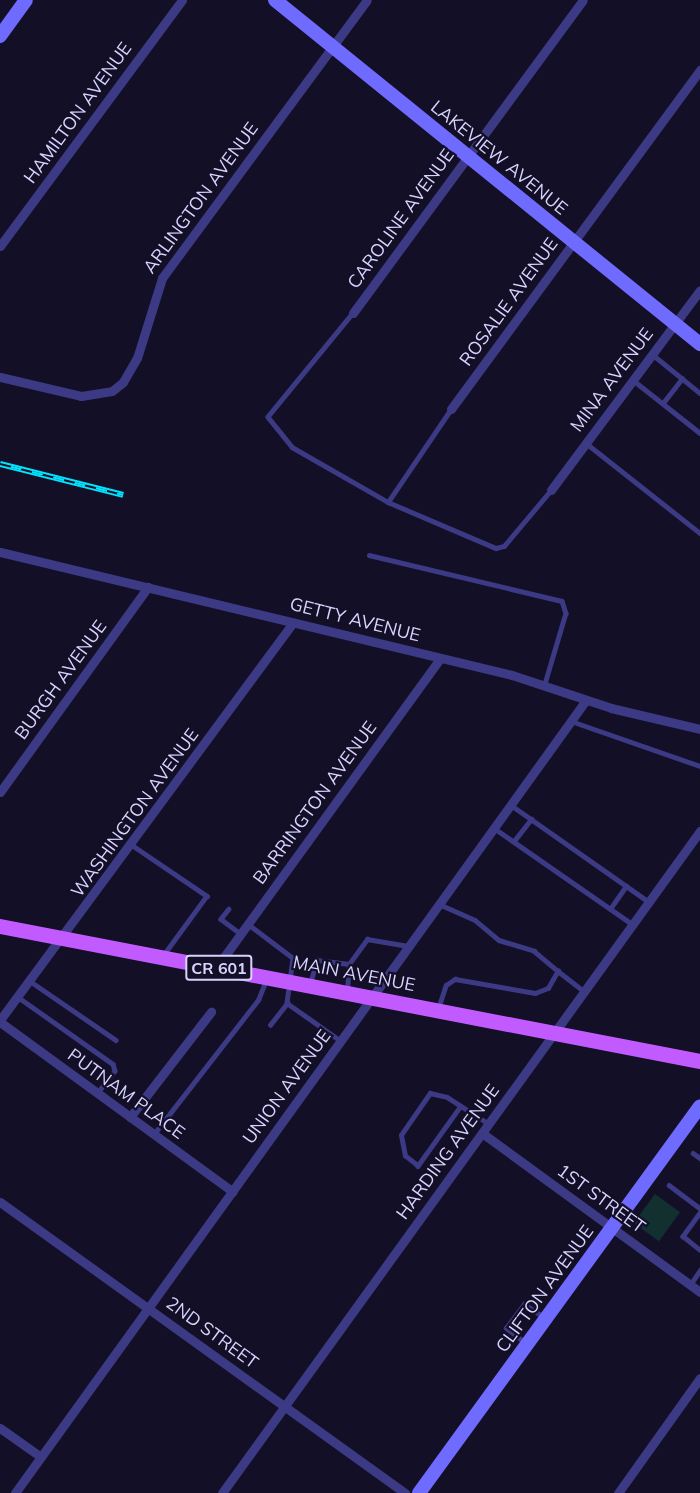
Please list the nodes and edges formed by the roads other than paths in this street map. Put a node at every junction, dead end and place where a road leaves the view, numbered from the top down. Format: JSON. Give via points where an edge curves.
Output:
{"nodes":[{"id":1,"x":26,"y":0,"type":"edge"},
{"id":2,"x":182,"y":0,"type":"edge"},
{"id":3,"x":275,"y":0,"type":"edge"},
{"id":4,"x":367,"y":0,"type":"edge"},
{"id":5,"x":583,"y":0,"type":"edge"},
{"id":6,"x":0,"y":36,"type":"edge"},
{"id":7,"x":333,"y":47,"type":"junction"},
{"id":8,"x":700,"y":70,"type":"edge"},
{"id":9,"x":467,"y":156,"type":"junction"},
{"id":10,"x":573,"y":242,"type":"junction"},
{"id":11,"x":0,"y":246,"type":"edge"},
{"id":12,"x":700,"y":290,"type":"edge"},
{"id":13,"x":353,"y":313,"type":"joint"},
{"id":14,"x":674,"y":324,"type":"junction"},
{"id":15,"x":700,"y":344,"type":"edge"},
{"id":16,"x":652,"y":354,"type":"junction"},
{"id":17,"x":0,"y":377,"type":"edge"},
{"id":18,"x":682,"y":379,"type":"junction"},
{"id":19,"x":633,"y":380,"type":"junction"},
{"id":20,"x":700,"y":393,"type":"edge"},
{"id":21,"x":663,"y":403,"type":"junction"},
{"id":22,"x":451,"y":409,"type":"joint"},
{"id":23,"x":700,"y":433,"type":"edge"},
{"id":24,"x":586,"y":442,"type":"junction"},
{"id":25,"x":551,"y":490,"type":"joint"},
{"id":26,"x":388,"y":502,"type":"junction"},
{"id":27,"x":700,"y":533,"type":"edge"},
{"id":28,"x":0,"y":552,"type":"edge"},
{"id":29,"x":369,"y":555,"type":"dead end"},
{"id":30,"x":148,"y":586,"type":"junction"},
{"id":31,"x":293,"y":622,"type":"junction"},
{"id":32,"x":440,"y":658,"type":"junction"},
{"id":33,"x":545,"y":684,"type":"junction"},
{"id":34,"x":586,"y":700,"type":"junction"},
{"id":35,"x":571,"y":721,"type":"junction"},
{"id":36,"x":700,"y":729,"type":"edge"},
{"id":37,"x":700,"y":766,"type":"edge"},
{"id":38,"x":0,"y":792,"type":"edge"},
{"id":39,"x":511,"y":805,"type":"junction"},
{"id":40,"x":531,"y":819,"type":"junction"},
{"id":41,"x":495,"y":828,"type":"junction"},
{"id":42,"x":700,"y":831,"type":"edge"},
{"id":43,"x":514,"y":841,"type":"junction"},
{"id":44,"x":132,"y":845,"type":"junction"},
{"id":45,"x":626,"y":886,"type":"junction"},
{"id":46,"x":649,"y":902,"type":"junction"},
{"id":47,"x":440,"y":904,"type":"junction"},
{"id":48,"x":229,"y":909,"type":"dead end"},
{"id":49,"x":610,"y":909,"type":"junction"},
{"id":50,"x":248,"y":924,"type":"junction"},
{"id":51,"x":633,"y":924,"type":"junction"},
{"id":52,"x":0,"y":926,"type":"edge"},
{"id":53,"x":241,"y":934,"type":"junction"},
{"id":54,"x":64,"y":938,"type":"junction"},
{"id":55,"x":409,"y":946,"type":"junction"},
{"id":56,"x":162,"y":957,"type":"junction"},
{"id":57,"x":349,"y":964,"type":"junction"},
{"id":58,"x":216,"y":968,"type":"junction"},
{"id":59,"x":558,"y":971,"type":"junction"},
{"id":60,"x":267,"y":977,"type":"junction"},
{"id":61,"x":30,"y":981,"type":"junction"},
{"id":62,"x":290,"y":982,"type":"junction"},
{"id":63,"x":310,"y":986,"type":"junction"},
{"id":64,"x":584,"y":991,"type":"junction"},
{"id":65,"x":346,"y":993,"type":"junction"},
{"id":66,"x":18,"y":997,"type":"junction"},
{"id":67,"x":372,"y":998,"type":"junction"},
{"id":68,"x":287,"y":1003,"type":"junction"},
{"id":69,"x":438,"y":1010,"type":"junction"},
{"id":70,"x":211,"y":1012,"type":"dead end"},
{"id":71,"x":0,"y":1021,"type":"edge"},
{"id":72,"x":270,"y":1025,"type":"dead end"},
{"id":73,"x":555,"y":1032,"type":"junction"},
{"id":74,"x":116,"y":1040,"type":"dead end"},
{"id":75,"x":341,"y":1041,"type":"junction"},
{"id":76,"x":700,"y":1061,"type":"edge"},
{"id":77,"x":98,"y":1093,"type":"junction"},
{"id":78,"x":461,"y":1106,"type":"junction"},
{"id":79,"x":700,"y":1106,"type":"edge"},
{"id":80,"x":130,"y":1117,"type":"junction"},
{"id":81,"x":489,"y":1124,"type":"junction"},
{"id":82,"x":482,"y":1133,"type":"junction"},
{"id":83,"x":154,"y":1134,"type":"junction"},
{"id":84,"x":693,"y":1153,"type":"dead end"},
{"id":85,"x":700,"y":1158,"type":"edge"},
{"id":86,"x":669,"y":1185,"type":"dead end"},
{"id":87,"x":232,"y":1192,"type":"junction"},
{"id":88,"x":0,"y":1202,"type":"edge"},
{"id":89,"x":700,"y":1208,"type":"edge"},
{"id":90,"x":700,"y":1213,"type":"edge"},
{"id":91,"x":612,"y":1228,"type":"junction"},
{"id":92,"x":700,"y":1251,"type":"edge"},
{"id":93,"x":700,"y":1270,"type":"edge"},
{"id":94,"x":690,"y":1285,"type":"junction"},
{"id":95,"x":700,"y":1292,"type":"edge"},
{"id":96,"x":149,"y":1308,"type":"junction"},
{"id":97,"x":546,"y":1318,"type":"junction"},
{"id":98,"x":527,"y":1344,"type":"junction"},
{"id":99,"x":700,"y":1378,"type":"edge"},
{"id":100,"x":285,"y":1406,"type":"junction"},
{"id":101,"x":0,"y":1428,"type":"edge"},
{"id":102,"x":41,"y":1457,"type":"junction"},
{"id":103,"x":15,"y":1493,"type":"edge"},
{"id":104,"x":222,"y":1493,"type":"edge"},
{"id":105,"x":405,"y":1493,"type":"edge"},
{"id":106,"x":419,"y":1493,"type":"edge"},
{"id":107,"x":618,"y":1493,"type":"edge"}],
"edges":[{"from":1,"to":6,"type":"main road"},
{"from":2,"to":11,"type":"street","name":"HAMILTON AVENUE"},
{"from":3,"to":7,"type":"main road","name":"LAKEVIEW AVENUE"},
{"from":4,"to":7,"type":"street","name":"ARLINGTON AVENUE"},
{"from":5,"to":9,"type":"street","name":"CAROLINE AVENUE"},
{"from":7,"to":9,"type":"main road","name":"LAKEVIEW AVENUE"},
{"from":7,"to":17,"type":"street","name":"ARLINGTON AVENUE","via":[[162,278],[137,358],[123,382],[112,391],[81,396]]},
{"from":8,"to":10,"type":"street","name":"ROSALIE AVENUE"},
{"from":9,"to":10,"type":"main road","name":"LAKEVIEW AVENUE"},
{"from":9,"to":13,"type":"street","name":"CAROLINE AVENUE"},
{"from":10,"to":14,"type":"main road","name":"LAKEVIEW AVENUE"},
{"from":10,"to":22,"type":"street","name":"ROSALIE AVENUE"},
{"from":12,"to":14,"type":"street","name":"MINA AVENUE"},
{"from":13,"to":26,"type":"lane","via":[[268,417],[292,447]]},
{"from":14,"to":15,"type":"main road","name":"LAKEVIEW AVENUE"},
{"from":14,"to":16,"type":"street","name":"MINA AVENUE"},
{"from":16,"to":18,"type":"lane"},
{"from":16,"to":19,"type":"street","name":"MINA AVENUE"},
{"from":18,"to":20,"type":"lane"},
{"from":18,"to":21,"type":"lane"},
{"from":19,"to":21,"type":"lane"},
{"from":19,"to":24,"type":"street","name":"MINA AVENUE"},
{"from":21,"to":23,"type":"lane"},
{"from":22,"to":26,"type":"lane"},
{"from":24,"to":25,"type":"street","name":"MINA AVENUE"},
{"from":24,"to":27,"type":"lane"},
{"from":25,"to":26,"type":"lane","via":[[504,546],[496,548]]},
{"from":28,"to":30,"type":"street","name":"GETTY AVENUE"},
{"from":29,"to":33,"type":"lane","via":[[562,601],[566,613]]},
{"from":30,"to":31,"type":"street","name":"GETTY AVENUE"},
{"from":30,"to":38,"type":"street","name":"BURGH AVENUE"},
{"from":31,"to":32,"type":"street","name":"GETTY AVENUE"},
{"from":31,"to":44,"type":"street","name":"WASHINGTON AVENUE"},
{"from":32,"to":33,"type":"street","name":"GETTY AVENUE"},
{"from":32,"to":50,"type":"street","name":"BARRINGTON AVENUE"},
{"from":33,"to":34,"type":"street","name":"GETTY AVENUE"},
{"from":34,"to":35,"type":"street","name":"UNION AVENUE"},
{"from":34,"to":36,"type":"street","name":"GETTY AVENUE"},
{"from":35,"to":37,"type":"lane"},
{"from":35,"to":39,"type":"street","name":"UNION AVENUE"},
{"from":39,"to":40,"type":"lane"},
{"from":39,"to":41,"type":"street","name":"UNION AVENUE"},
{"from":40,"to":43,"type":"lane"},
{"from":40,"to":45,"type":"lane"},
{"from":41,"to":43,"type":"lane"},
{"from":41,"to":47,"type":"street","name":"UNION AVENUE"},
{"from":42,"to":46,"type":"street","name":"HARDING AVENUE"},
{"from":43,"to":49,"type":"lane"},
{"from":44,"to":54,"type":"street","name":"WASHINGTON AVENUE"},
{"from":44,"to":56,"type":"lane","via":[[207,896]]},
{"from":45,"to":46,"type":"lane"},
{"from":45,"to":49,"type":"lane"},
{"from":46,"to":51,"type":"street","name":"HARDING AVENUE"},
{"from":47,"to":55,"type":"street","name":"UNION AVENUE"},
{"from":47,"to":59,"type":"lane","via":[[475,920],[499,940],[534,951]]},
{"from":48,"to":53,"type":"lane","via":[[221,919]]},
{"from":49,"to":51,"type":"lane"},
{"from":50,"to":53,"type":"street","name":"BARRINGTON AVENUE"},
{"from":50,"to":62,"type":"lane","via":[[293,958]]},
{"from":51,"to":64,"type":"street","name":"HARDING AVENUE"},
{"from":52,"to":54,"type":"main road","name":"MAIN AVENUE","number":"CR 601"},
{"from":53,"to":58,"type":"street","name":"BARRINGTON AVENUE"},
{"from":54,"to":56,"type":"main road","name":"MAIN AVENUE","number":"CR 601"},
{"from":54,"to":61,"type":"street","name":"WASHINGTON AVENUE"},
{"from":55,"to":57,"type":"lane","via":[[367,939]]},
{"from":55,"to":67,"type":"street","name":"UNION AVENUE"},
{"from":56,"to":58,"type":"main road","name":"MAIN AVENUE","number":"CR 601"},
{"from":57,"to":63,"type":"lane","via":[[317,960]]},
{"from":57,"to":65,"type":"lane"},
{"from":58,"to":60,"type":"main road","name":"MAIN AVENUE","number":"CR 601"},
{"from":59,"to":64,"type":"lane"},
{"from":59,"to":69,"type":"lane","via":[[548,987],[535,993],[455,979],[446,986]]},
{"from":60,"to":62,"type":"main road","name":"MAIN AVENUE","number":"CR 601"},
{"from":60,"to":83,"type":"lane","via":[[258,1000]]},
{"from":61,"to":66,"type":"street","name":"WASHINGTON AVENUE"},
{"from":61,"to":74,"type":"lane"},
{"from":62,"to":63,"type":"main road","name":"MAIN AVENUE","number":"CR 601"},
{"from":62,"to":68,"type":"lane"},
{"from":63,"to":65,"type":"main road","name":"MAIN AVENUE","number":"CR 601"},
{"from":64,"to":73,"type":"street","name":"HARDING AVENUE"},
{"from":65,"to":67,"type":"main road","name":"MAIN AVENUE","number":"CR 601"},
{"from":66,"to":71,"type":"street","name":"WASHINGTON AVENUE"},
{"from":66,"to":77,"type":"lane","via":[[113,1064],[115,1071]]},
{"from":67,"to":69,"type":"main road","name":"MAIN AVENUE","number":"CR 601"},
{"from":67,"to":75,"type":"street","name":"UNION AVENUE"},
{"from":68,"to":72,"type":"lane"},
{"from":68,"to":75,"type":"lane"},
{"from":69,"to":73,"type":"main road","name":"MAIN AVENUE","number":"CR 601"},
{"from":70,"to":80,"type":"street"},
{"from":71,"to":77,"type":"street","name":"PUTNAM PLACE"},
{"from":73,"to":76,"type":"main road","name":"MAIN AVENUE","number":"CR 601"},
{"from":73,"to":81,"type":"street","name":"HARDING AVENUE"},
{"from":75,"to":87,"type":"street","name":"UNION AVENUE"},
{"from":77,"to":80,"type":"street","name":"PUTNAM PLACE"},
{"from":78,"to":78,"type":"lane","via":[[430,1094],[401,1135],[405,1156],[418,1166]]},
{"from":78,"to":81,"type":"lane"},
{"from":79,"to":91,"type":"main road","name":"CLIFTON AVENUE"},
{"from":80,"to":83,"type":"street","name":"PUTNAM PLACE"},
{"from":81,"to":82,"type":"street","name":"HARDING AVENUE"},
{"from":82,"to":91,"type":"street","name":"1ST STREET"},
{"from":82,"to":100,"type":"street","name":"HARDING AVENUE"},
{"from":83,"to":87,"type":"street","name":"PUTNAM PLACE"},
{"from":84,"to":85,"type":"lane"},
{"from":86,"to":89,"type":"lane"},
{"from":87,"to":96,"type":"street","name":"UNION AVENUE"},
{"from":88,"to":96,"type":"street","name":"2ND STREET"},
{"from":90,"to":92,"type":"lane","via":[[683,1236]]},
{"from":91,"to":94,"type":"street","name":"1ST STREET"},
{"from":91,"to":97,"type":"main road","name":"CLIFTON AVENUE"},
{"from":93,"to":94,"type":"lane"},
{"from":94,"to":95,"type":"street","name":"1ST STREET"},
{"from":96,"to":100,"type":"street","name":"2ND STREET"},
{"from":96,"to":102,"type":"street","name":"UNION AVENUE"},
{"from":97,"to":98,"type":"main road","name":"CLIFTON AVENUE"},
{"from":97,"to":98,"type":"lane","via":[[524,1304],[506,1328]]},
{"from":98,"to":106,"type":"main road","name":"CLIFTON AVENUE"},
{"from":99,"to":107,"type":"street"},
{"from":100,"to":104,"type":"street","name":"HARDING AVENUE"},
{"from":100,"to":105,"type":"street","name":"2ND STREET"},
{"from":101,"to":102,"type":"street"},
{"from":102,"to":103,"type":"street","name":"UNION AVENUE"}]}
